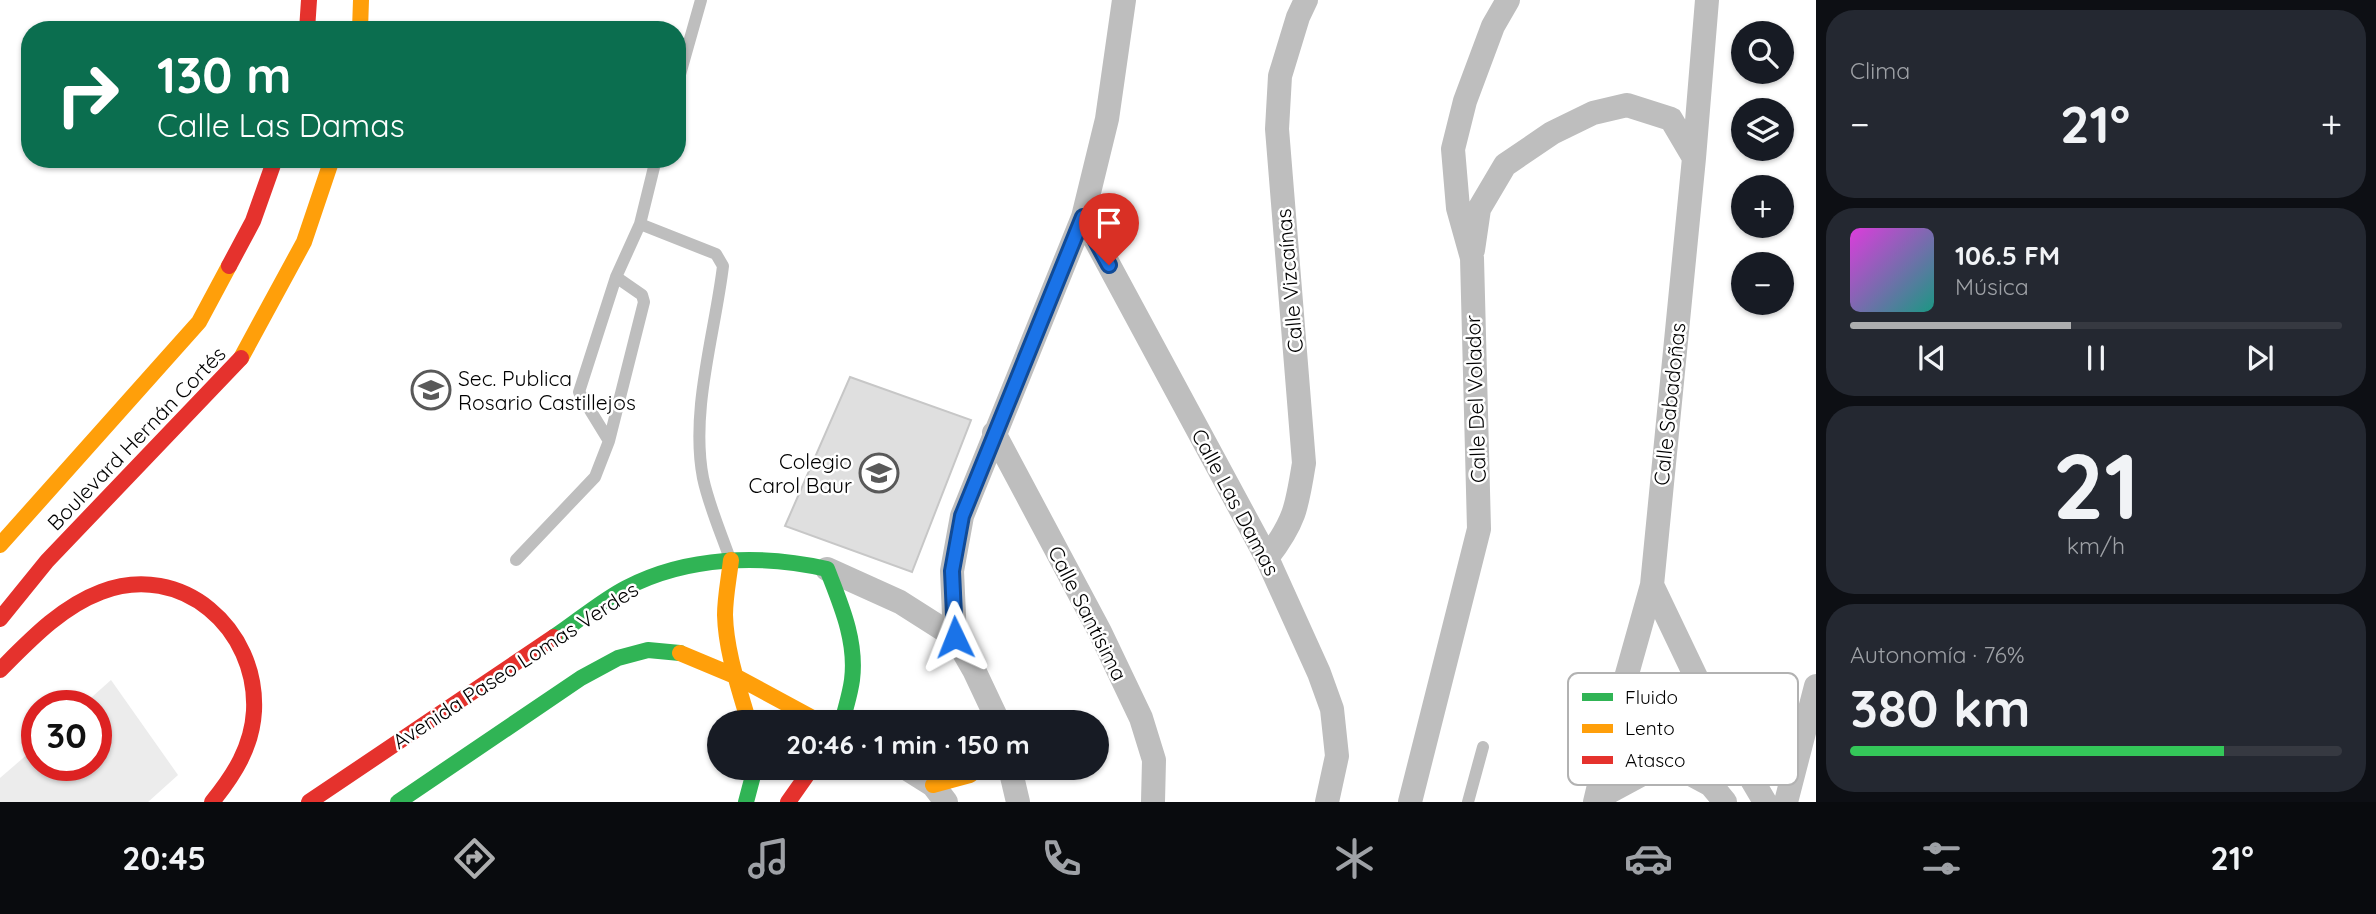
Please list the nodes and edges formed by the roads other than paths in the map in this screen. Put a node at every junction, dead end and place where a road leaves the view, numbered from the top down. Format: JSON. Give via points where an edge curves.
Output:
{"nodes":[{"id":1,"x":309,"y":0,"type":"edge"},
{"id":2,"x":361,"y":0,"type":"edge"},
{"id":3,"x":701,"y":0,"type":"edge"},
{"id":4,"x":1124,"y":0,"type":"edge"},
{"id":5,"x":1306,"y":0,"type":"edge"},
{"id":6,"x":1508,"y":0,"type":"edge"},
{"id":7,"x":1707,"y":0,"type":"edge"},
{"id":8,"x":308,"y":21,"type":"edge"},
{"id":9,"x":360,"y":21,"type":"edge"},
{"id":10,"x":686,"y":53,"type":"edge"},
{"id":11,"x":1694,"y":158,"type":"junction"},
{"id":12,"x":272,"y":168,"type":"edge"},
{"id":13,"x":329,"y":168,"type":"edge"},
{"id":14,"x":654,"y":168,"type":"edge"},
{"id":15,"x":1083,"y":217,"type":"junction"},
{"id":16,"x":640,"y":224,"type":"junction"},
{"id":17,"x":1472,"y":258,"type":"junction"},
{"id":18,"x":616,"y":277,"type":"junction"},
{"id":19,"x":994,"y":433,"type":"junction"},
{"id":20,"x":609,"y":441,"type":"junction"},
{"id":21,"x":0,"y":545,"type":"edge"},
{"id":22,"x":1267,"y":558,"type":"junction"},
{"id":23,"x":516,"y":559,"type":"dead end"},
{"id":24,"x":731,"y":560,"type":"junction"},
{"id":25,"x":827,"y":569,"type":"junction"},
{"id":26,"x":1652,"y":584,"type":"junction"},
{"id":27,"x":0,"y":619,"type":"edge"},
{"id":28,"x":955,"y":637,"type":"junction"},
{"id":29,"x":0,"y":670,"type":"edge"},
{"id":30,"x":1627,"y":673,"type":"edge"},
{"id":31,"x":1694,"y":673,"type":"edge"},
{"id":32,"x":735,"y":676,"type":"junction"},
{"id":33,"x":1816,"y":686,"type":"edge"},
{"id":34,"x":746,"y":710,"type":"edge"},
{"id":35,"x":798,"y":710,"type":"edge"},
{"id":36,"x":845,"y":710,"type":"edge"},
{"id":37,"x":993,"y":710,"type":"edge"},
{"id":38,"x":1483,"y":747,"type":"dead end"},
{"id":39,"x":1798,"y":756,"type":"edge"},
{"id":40,"x":752,"y":780,"type":"edge"},
{"id":41,"x":804,"y":780,"type":"edge"},
{"id":42,"x":922,"y":780,"type":"edge"},
{"id":43,"x":962,"y":780,"type":"edge"},
{"id":44,"x":1013,"y":780,"type":"edge"},
{"id":45,"x":1623,"y":785,"type":"edge"},
{"id":46,"x":1711,"y":785,"type":"edge"},
{"id":47,"x":1755,"y":785,"type":"edge"},
{"id":48,"x":1790,"y":785,"type":"edge"},
{"id":49,"x":940,"y":794,"type":"edge"},
{"id":50,"x":1595,"y":801,"type":"edge"},
{"id":51,"x":212,"y":802,"type":"edge"},
{"id":52,"x":310,"y":802,"type":"edge"},
{"id":53,"x":398,"y":802,"type":"edge"},
{"id":54,"x":746,"y":802,"type":"edge"},
{"id":55,"x":788,"y":802,"type":"edge"},
{"id":56,"x":1018,"y":802,"type":"edge"},
{"id":57,"x":1153,"y":802,"type":"edge"},
{"id":58,"x":1327,"y":802,"type":"edge"},
{"id":59,"x":1410,"y":802,"type":"edge"},
{"id":60,"x":1468,"y":802,"type":"edge"},
{"id":61,"x":1725,"y":802,"type":"edge"},
{"id":62,"x":1765,"y":802,"type":"edge"},
{"id":63,"x":1786,"y":802,"type":"edge"}],
"edges":[{"from":1,"to":8,"type":"main road"},
{"from":2,"to":9,"type":"main road"},
{"from":3,"to":10,"type":"lane"},
{"from":4,"to":15,"type":"street","via":[[1107,119]]},
{"from":5,"to":22,"type":"street","name":"Calle Vizcaínas","via":[[1280,76],[1277,129],[1304,463],[1297,507],[1286,534]]},
{"from":6,"to":17,"type":"street","name":"Calle Del Volador","via":[[1470,88],[1453,149],[1458,208]]},
{"from":7,"to":11,"type":"street","name":"Calle Sabadoñas"},
{"from":11,"to":17,"type":"street","via":[[1671,119],[1627,105],[1592,113],[1505,165],[1479,209]]},
{"from":11,"to":26,"type":"street","name":"Calle Sabadoñas"},
{"from":12,"to":21,"type":"main road","name":"Boulevard Hernán Cortés","via":[[253,221],[200,322]]},
{"from":13,"to":27,"type":"main road","name":"Boulevard Hernán Cortés","via":[[304,242],[244,355],[47,561]]},
{"from":14,"to":16,"type":"lane"},
{"from":15,"to":19,"type":"street"},
{"from":15,"to":22,"type":"street","name":"Calle Las Damas"},
{"from":16,"to":18,"type":"lane"},
{"from":16,"to":24,"type":"lane","via":[[716,254],[723,266],[702,391],[700,456],[707,495]]},
{"from":17,"to":59,"type":"street","name":"Calle Del Volador","via":[[1479,529]]},
{"from":18,"to":20,"type":"lane","via":[[579,392]]},
{"from":18,"to":20,"type":"lane","via":[[642,295],[644,302]]},
{"from":19,"to":28,"type":"street","via":[[962,516],[952,571]]},
{"from":19,"to":57,"type":"street","name":"Calle Santísima","via":[[1141,718],[1154,760]]},
{"from":20,"to":23,"type":"lane","via":[[595,477]]},
{"from":22,"to":58,"type":"street","name":"Calle Las Damas","via":[[1332,709],[1337,756]]},
{"from":24,"to":25,"type":"main road","name":"Avenida Paseo Lomas Verdes","via":[[771,559]]},
{"from":24,"to":32,"type":"main road","via":[[725,612]]},
{"from":24,"to":52,"type":"main road","name":"Avenida Paseo Lomas Verdes","via":[[659,573],[626,588]]},
{"from":25,"to":28,"type":"street","name":"Avenida Paseo Lomas Verdes","via":[[900,602]]},
{"from":25,"to":36,"type":"main road","via":[[852,651],[853,678]]},
{"from":26,"to":30,"type":"street","name":"Calle Sabadoñas"},
{"from":26,"to":31,"type":"street"},
{"from":28,"to":37,"type":"street","name":"Avenida Paseo Lomas Verdes"},
{"from":29,"to":51,"type":"main road","via":[[46,625],[85,599],[120,586],[152,584],[184,591],[212,608],[243,651],[254,689],[247,744]]},
{"from":32,"to":34,"type":"main road"},
{"from":32,"to":35,"type":"main road"},
{"from":32,"to":53,"type":"main road","via":[[685,653],[649,650],[618,658],[581,678]]},
{"from":33,"to":39,"type":"street"},
{"from":38,"to":60,"type":"lane"},
{"from":40,"to":54,"type":"main road"},
{"from":41,"to":55,"type":"main road"},
{"from":42,"to":49,"type":"street"},
{"from":43,"to":49,"type":"main road"},
{"from":44,"to":56,"type":"street"},
{"from":45,"to":50,"type":"street"},
{"from":46,"to":61,"type":"street"},
{"from":47,"to":62,"type":"street"},
{"from":48,"to":63,"type":"street"}]}
